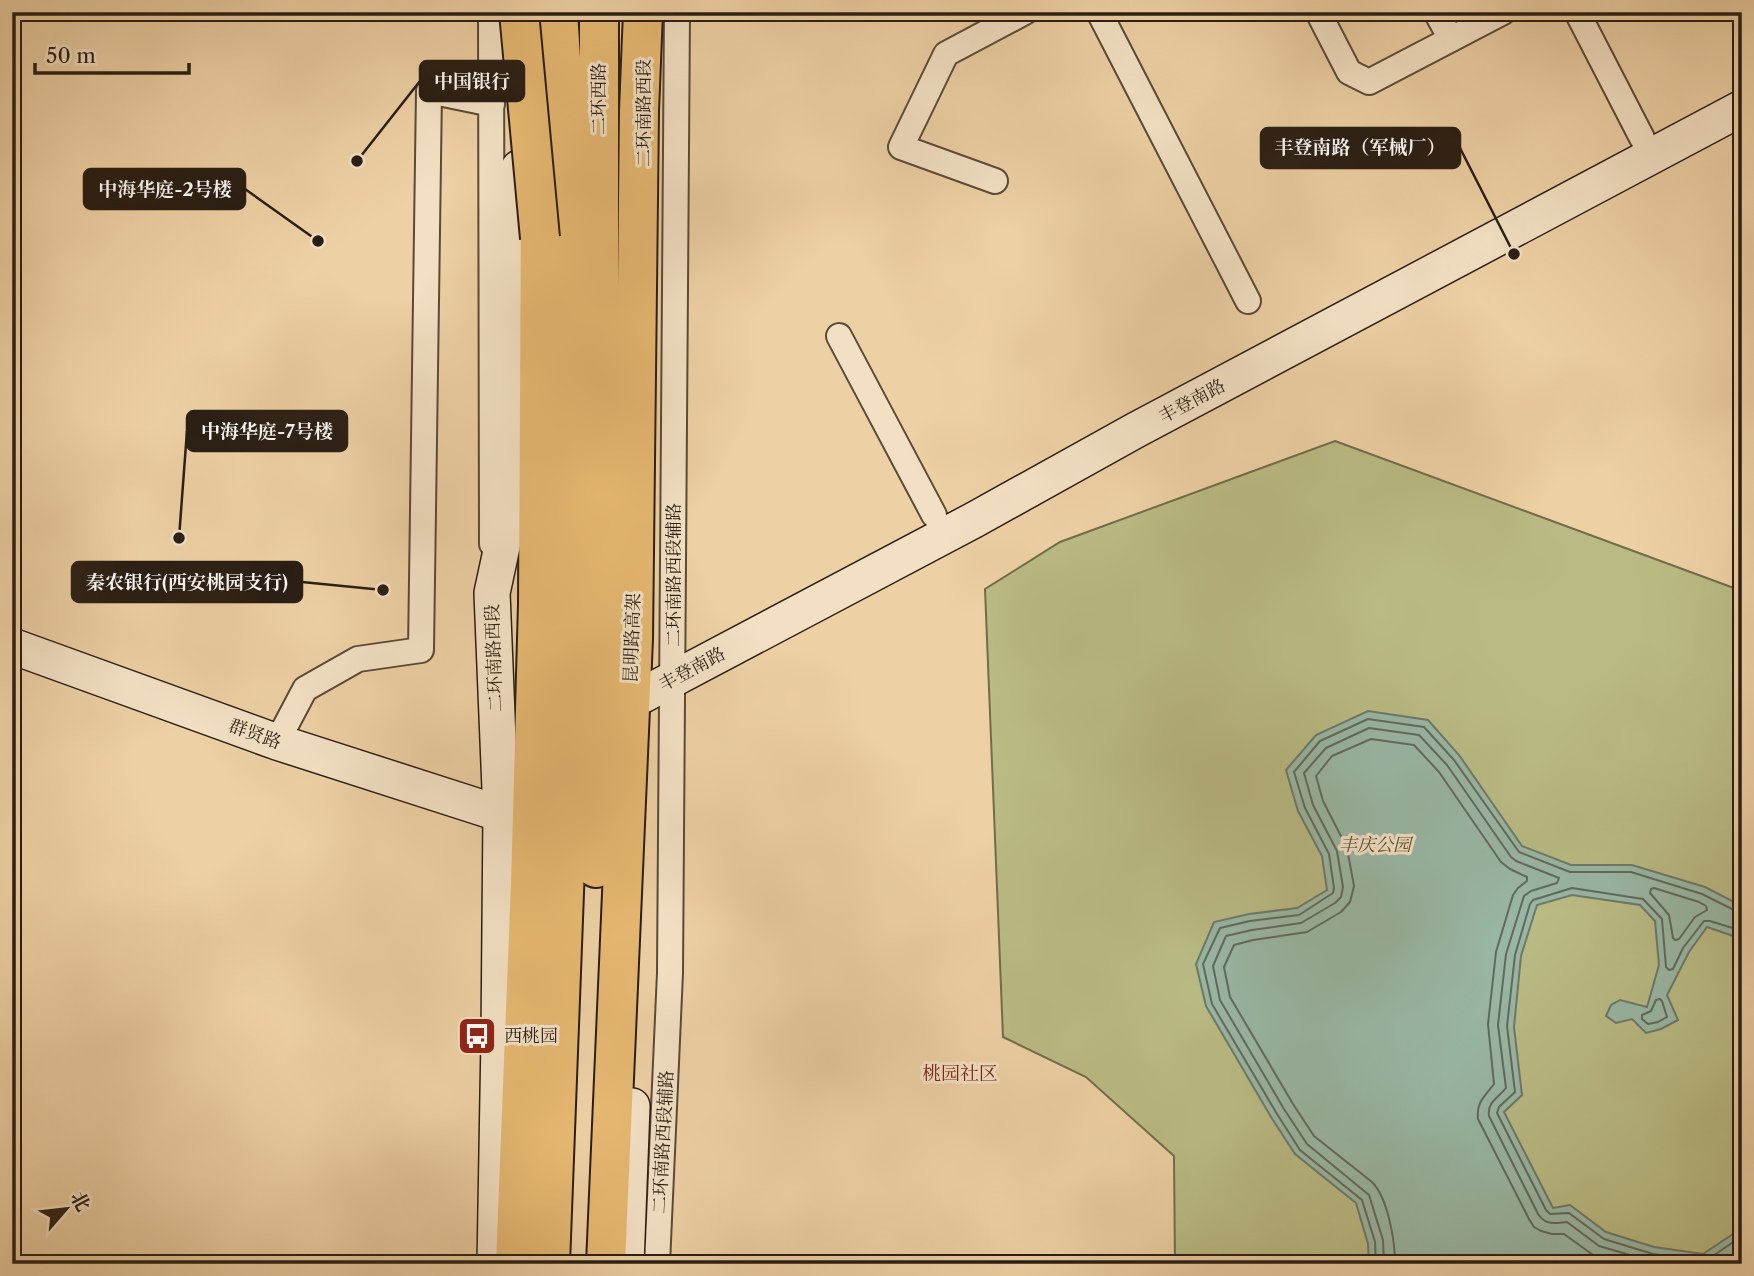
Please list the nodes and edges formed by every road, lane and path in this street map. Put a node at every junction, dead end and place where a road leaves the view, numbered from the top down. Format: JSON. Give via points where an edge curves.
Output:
{"nodes":[{"id":1,"x":491,"y":12,"type":"edge"},
{"id":2,"x":519,"y":12,"type":"edge"},
{"id":3,"x":524,"y":12,"type":"edge"},
{"id":4,"x":544,"y":12,"type":"edge"},
{"id":5,"x":558,"y":12,"type":"edge"},
{"id":6,"x":598,"y":12,"type":"edge"},
{"id":7,"x":643,"y":12,"type":"edge"},
{"id":8,"x":677,"y":12,"type":"edge"},
{"id":9,"x":1025,"y":12,"type":"edge"},
{"id":10,"x":1099,"y":12,"type":"edge"},
{"id":11,"x":1318,"y":12,"type":"edge"},
{"id":12,"x":1436,"y":12,"type":"edge"},
{"id":13,"x":1503,"y":12,"type":"edge"},
{"id":14,"x":1577,"y":12,"type":"edge"},
{"id":15,"x":1451,"y":39,"type":"junction"},
{"id":16,"x":1742,"y":86,"type":"edge"},
{"id":17,"x":492,"y":104,"type":"junction"},
{"id":18,"x":1742,"y":108,"type":"edge"},
{"id":19,"x":1642,"y":138,"type":"junction"},
{"id":20,"x":995,"y":181,"type":"dead end"},
{"id":21,"x":584,"y":183,"type":"junction"},
{"id":22,"x":540,"y":238,"type":"junction"},
{"id":23,"x":1248,"y":301,"type":"dead end"},
{"id":24,"x":839,"y":336,"type":"dead end"},
{"id":25,"x":934,"y":515,"type":"junction"},
{"id":26,"x":492,"y":593,"type":"junction"},
{"id":27,"x":12,"y":646,"type":"edge"},
{"id":28,"x":658,"y":674,"type":"junction"},
{"id":29,"x":277,"y":743,"type":"junction"},
{"id":30,"x":500,"y":814,"type":"junction"},
{"id":31,"x":495,"y":1264,"type":"edge"},
{"id":32,"x":515,"y":1264,"type":"edge"},
{"id":33,"x":550,"y":1264,"type":"edge"},
{"id":34,"x":581,"y":1264,"type":"edge"},
{"id":35,"x":606,"y":1264,"type":"edge"},
{"id":36,"x":626,"y":1264,"type":"edge"},
{"id":37,"x":657,"y":1264,"type":"edge"}],
"edges":[{"from":1,"to":17,"type":"street"},
{"from":2,"to":22,"type":"highway","bridge":true},
{"from":3,"to":26,"type":"street","name":"二环南路西段","via":[[515,486]]},
{"from":4,"to":22,"type":"highway","bridge":true},
{"from":5,"to":21,"type":"highway","name":"二环西路"},
{"from":6,"to":21,"type":"highway","name":"二环西路"},
{"from":7,"to":28,"type":"street","name":"二环南路西段"},
{"from":7,"to":35,"type":"highway","name":"昆明路高架","via":[[633,639]]},
{"from":8,"to":28,"type":"street","name":"二环南路西段辅路"},
{"from":9,"to":20,"type":"street","via":[[946,54],[901,147]]},
{"from":10,"to":23,"type":"street"},
{"from":11,"to":15,"type":"street","via":[[1349,72],[1370,82]]},
{"from":12,"to":15,"type":"street"},
{"from":13,"to":15,"type":"street"},
{"from":14,"to":19,"type":"street"},
{"from":16,"to":19,"type":"street","name":"丰登南路"},
{"from":17,"to":26,"type":"street"},
{"from":17,"to":29,"type":"street","via":[[429,92],[421,650],[358,659],[305,689]]},
{"from":18,"to":28,"type":"street","name":"丰登南路","via":[[974,520]]},
{"from":19,"to":25,"type":"street","name":"丰登南路"},
{"from":21,"to":33,"type":"highway","via":[[564,580],[567,813]]},
{"from":21,"to":34,"type":"highway","via":[[598,816]]},
{"from":22,"to":32,"type":"highway","via":[[538,604]]},
{"from":24,"to":25,"type":"street"},
{"from":25,"to":28,"type":"street","name":"丰登南路"},
{"from":26,"to":30,"type":"street","name":"二环南路西段"},
{"from":27,"to":29,"type":"street","name":"群贤路"},
{"from":28,"to":36,"type":"street","name":"二环南路西段"},
{"from":28,"to":37,"type":"street","name":"二环南路西段辅路","via":[[670,973]]},
{"from":29,"to":30,"type":"street","name":"群贤路"},
{"from":30,"to":31,"type":"street","name":"二环南路西段"}]}
